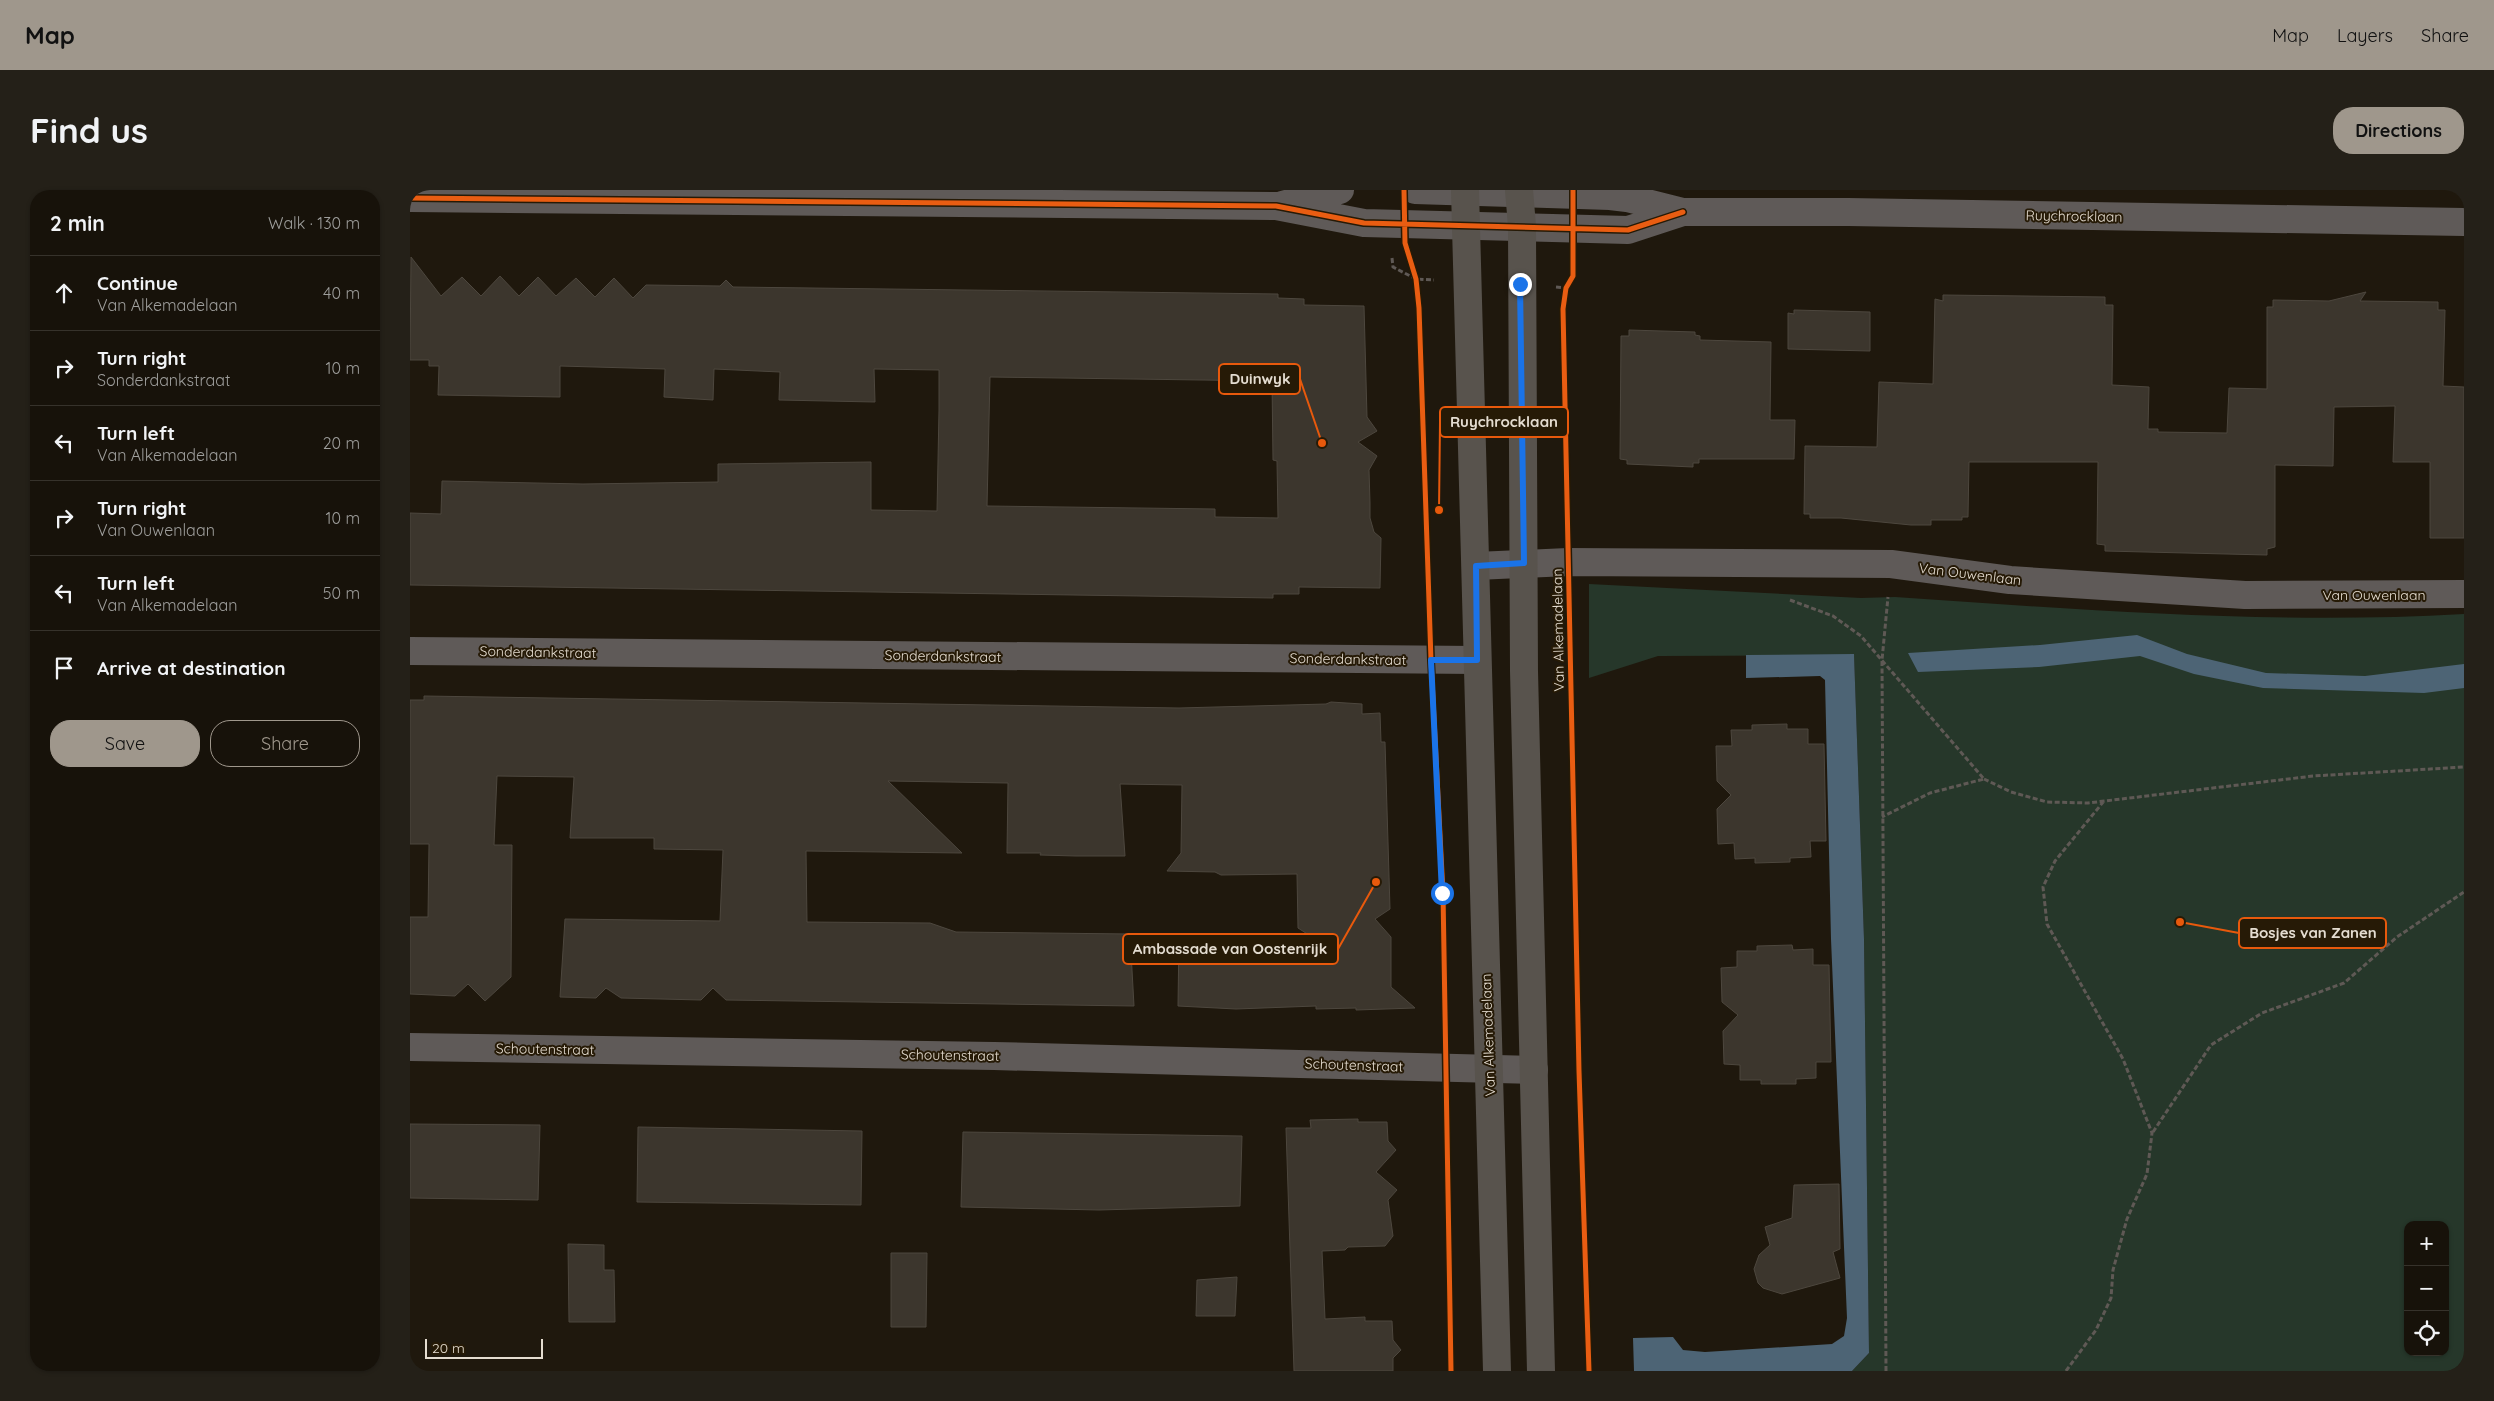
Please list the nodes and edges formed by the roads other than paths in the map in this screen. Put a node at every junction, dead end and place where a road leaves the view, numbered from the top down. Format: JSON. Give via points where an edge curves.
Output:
{"nodes":[{"id":1,"x":1340,"y":190,"type":"edge"},
{"id":2,"x":1415,"y":190,"type":"edge"},
{"id":3,"x":1465,"y":191,"type":"edge"},
{"id":4,"x":1520,"y":192,"type":"edge"},
{"id":5,"x":410,"y":198,"type":"edge"},
{"id":6,"x":1276,"y":206,"type":"junction"},
{"id":7,"x":1683,"y":212,"type":"junction"},
{"id":8,"x":2464,"y":222,"type":"edge"},
{"id":9,"x":1465,"y":226,"type":"junction"},
{"id":10,"x":1522,"y":226,"type":"junction"},
{"id":11,"x":1524,"y":563,"type":"junction"},
{"id":12,"x":1476,"y":566,"type":"junction"},
{"id":13,"x":2464,"y":594,"type":"edge"},
{"id":14,"x":410,"y":651,"type":"edge"},
{"id":15,"x":1477,"y":660,"type":"junction"},
{"id":16,"x":410,"y":1047,"type":"edge"},
{"id":17,"x":1489,"y":1069,"type":"junction"},
{"id":18,"x":1534,"y":1070,"type":"junction"},
{"id":19,"x":1497,"y":1371,"type":"edge"},
{"id":20,"x":1541,"y":1371,"type":"edge"}],
"edges":[{"from":1,"to":6,"type":"street","name":"Ruychrocklaan"},
{"from":2,"to":3,"type":"street","name":"Ruychrocklaan"},
{"from":3,"to":4,"type":"street","name":"Ruychrocklaan"},
{"from":3,"to":9,"type":"main road","name":"Van Alkemadelaan"},
{"from":4,"to":7,"type":"street","name":"Ruychrocklaan","via":[[1627,198]]},
{"from":4,"to":10,"type":"main road"},
{"from":5,"to":6,"type":"street","name":"Ruychrocklaan"},
{"from":6,"to":9,"type":"street","name":"Ruychrocklaan","via":[[1347,222]]},
{"from":7,"to":8,"type":"street","name":"Ruychrocklaan"},
{"from":7,"to":10,"type":"street","name":"Ruychrocklaan","via":[[1628,230]]},
{"from":9,"to":10,"type":"street","name":"Ruychrocklaan"},
{"from":9,"to":12,"type":"main road","name":"Van Alkemadelaan"},
{"from":10,"to":11,"type":"main road"},
{"from":11,"to":12,"type":"street","name":"Van Ouwenlaan"},
{"from":11,"to":13,"type":"street","name":"Van Ouwenlaan","via":[[1891,564],[2010,580],[2245,595]]},
{"from":11,"to":18,"type":"main road"},
{"from":12,"to":15,"type":"main road","name":"Van Alkemadelaan"},
{"from":14,"to":15,"type":"street","name":"Sonderdankstraat"},
{"from":15,"to":17,"type":"main road","name":"Van Alkemadelaan"},
{"from":16,"to":17,"type":"street","name":"Schoutenstraat","via":[[984,1056]]},
{"from":17,"to":18,"type":"street","name":"Schoutenstraat"},
{"from":17,"to":19,"type":"main road","name":"Van Alkemadelaan"},
{"from":18,"to":20,"type":"main road"}]}
